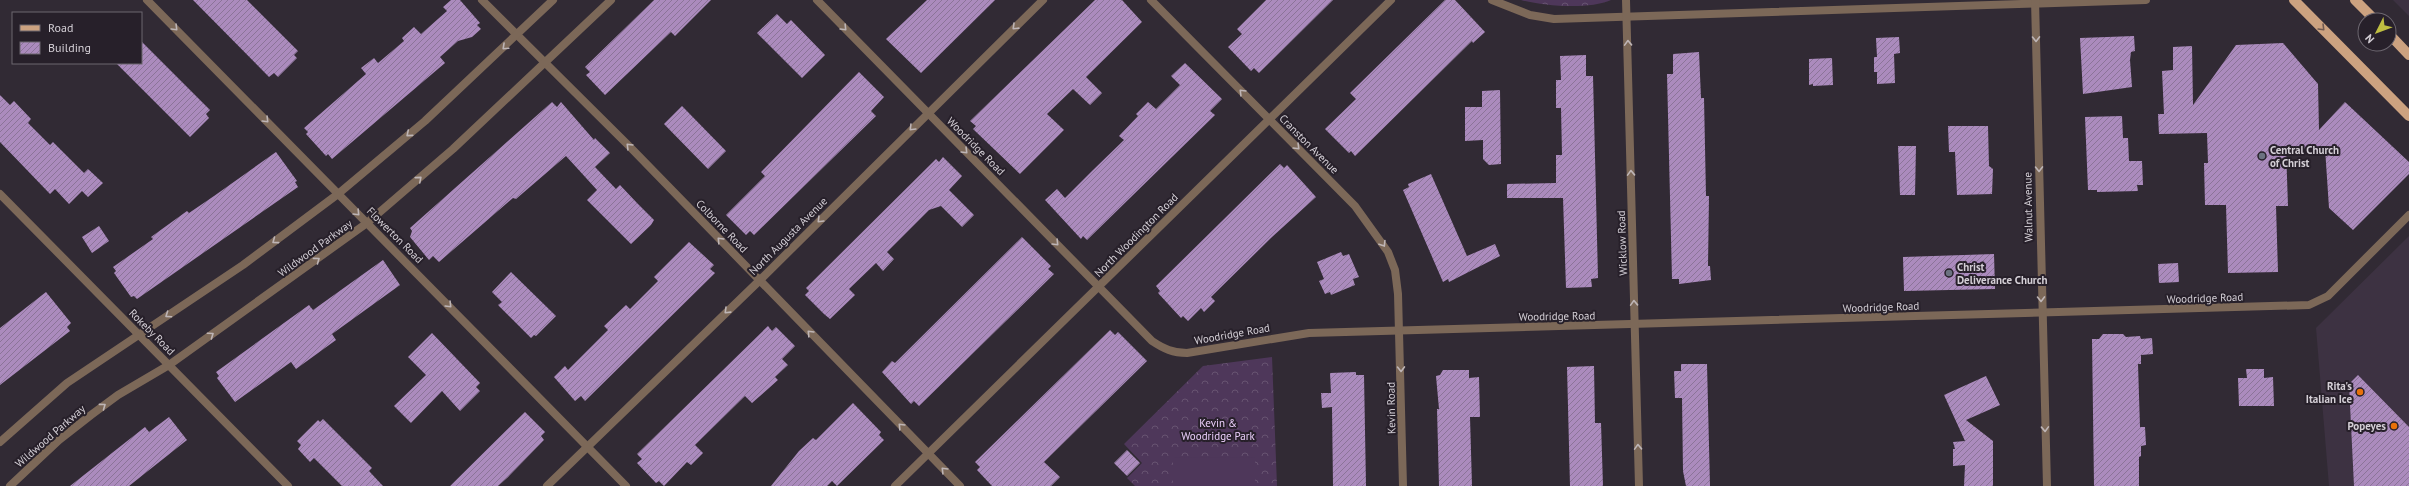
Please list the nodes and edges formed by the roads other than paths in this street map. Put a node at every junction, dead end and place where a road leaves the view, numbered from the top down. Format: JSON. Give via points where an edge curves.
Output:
{"nodes":[{"id":1,"x":147,"y":0,"type":"edge"},
{"id":2,"x":482,"y":0,"type":"edge"},
{"id":3,"x":553,"y":0,"type":"edge"},
{"id":4,"x":611,"y":0,"type":"edge"},
{"id":5,"x":817,"y":0,"type":"edge"},
{"id":6,"x":1043,"y":0,"type":"edge"},
{"id":7,"x":1151,"y":0,"type":"edge"},
{"id":8,"x":1391,"y":0,"type":"edge"},
{"id":9,"x":1492,"y":0,"type":"edge"},
{"id":10,"x":1626,"y":0,"type":"edge"},
{"id":11,"x":2146,"y":0,"type":"edge"},
{"id":12,"x":2294,"y":0,"type":"edge"},
{"id":13,"x":2355,"y":0,"type":"edge"},
{"id":14,"x":2035,"y":2,"type":"edge"},
{"id":15,"x":2367,"y":12,"type":"edge"},
{"id":16,"x":1627,"y":17,"type":"junction"},
{"id":17,"x":518,"y":35,"type":"junction"},
{"id":18,"x":2397,"y":42,"type":"edge"},
{"id":19,"x":2409,"y":54,"type":"edge"},
{"id":20,"x":545,"y":64,"type":"junction"},
{"id":21,"x":927,"y":113,"type":"junction"},
{"id":22,"x":2409,"y":116,"type":"edge"},
{"id":23,"x":1269,"y":120,"type":"junction"},
{"id":24,"x":0,"y":194,"type":"edge"},
{"id":25,"x":338,"y":194,"type":"junction"},
{"id":26,"x":2409,"y":215,"type":"edge"},
{"id":27,"x":367,"y":224,"type":"junction"},
{"id":28,"x":759,"y":280,"type":"junction"},
{"id":29,"x":1099,"y":288,"type":"junction"},
{"id":30,"x":2041,"y":313,"type":"junction"},
{"id":31,"x":1635,"y":325,"type":"junction"},
{"id":32,"x":1400,"y":330,"type":"junction"},
{"id":33,"x":139,"y":335,"type":"junction"},
{"id":34,"x":168,"y":365,"type":"junction"},
{"id":35,"x":0,"y":442,"type":"edge"},
{"id":36,"x":587,"y":446,"type":"junction"},
{"id":37,"x":928,"y":454,"type":"junction"},
{"id":38,"x":10,"y":486,"type":"edge"},
{"id":39,"x":288,"y":486,"type":"edge"},
{"id":40,"x":547,"y":486,"type":"edge"},
{"id":41,"x":626,"y":486,"type":"edge"},
{"id":42,"x":895,"y":486,"type":"edge"},
{"id":43,"x":960,"y":486,"type":"edge"},
{"id":44,"x":1403,"y":486,"type":"edge"},
{"id":45,"x":1639,"y":486,"type":"edge"},
{"id":46,"x":2047,"y":486,"type":"edge"}],
"edges":[{"from":1,"to":25,"type":"street","name":"Flowerton Road","one_way":true},
{"from":2,"to":17,"type":"street","name":"Colborne Road"},
{"from":3,"to":17,"type":"street"},
{"from":4,"to":20,"type":"street","name":"Wildwood Parkway"},
{"from":5,"to":21,"type":"street","name":"Woodridge Road","one_way":true},
{"from":6,"to":21,"type":"street","name":"North Augusta Avenue","one_way":true},
{"from":23,"to":7,"type":"street","name":"Cranston Avenue","one_way":true},
{"from":8,"to":23,"type":"street","name":"North Woodington Road"},
{"from":9,"to":16,"type":"street","via":[[1530,15],[1554,19]]},
{"from":10,"to":16,"type":"street","name":"Wicklow Road"},
{"from":11,"to":14,"type":"street"},
{"from":12,"to":22,"type":"main road","one_way":true},
{"from":13,"to":15,"type":"main road"},
{"from":14,"to":16,"type":"street"},
{"from":14,"to":30,"type":"street","name":"Walnut Avenue","one_way":true},
{"from":31,"to":16,"type":"street","name":"Wicklow Road","one_way":true},
{"from":17,"to":20,"type":"street","name":"Colborne Road"},
{"from":17,"to":25,"type":"street","one_way":true,"via":[[425,121]]},
{"from":18,"to":19,"type":"main road"},
{"from":27,"to":20,"type":"street","name":"Wildwood Parkway","one_way":true},
{"from":28,"to":20,"type":"street","name":"Colborne Road","one_way":true},
{"from":21,"to":28,"type":"street","name":"North Augusta Avenue","one_way":true},
{"from":21,"to":29,"type":"street","name":"Woodridge Road","one_way":true},
{"from":23,"to":29,"type":"street","name":"North Woodington Road"},
{"from":23,"to":32,"type":"street","name":"Cranston Avenue","one_way":true,"via":[[1355,206],[1388,252],[1395,270]]},
{"from":24,"to":33,"type":"street","name":"Rokeby Road"},
{"from":25,"to":27,"type":"street","name":"Flowerton Road","one_way":true},
{"from":25,"to":33,"type":"street","one_way":true,"via":[[243,265]]},
{"from":26,"to":30,"type":"street","name":"Woodridge Road","via":[[2328,296],[2309,305]]},
{"from":34,"to":27,"type":"street","name":"Wildwood Parkway","one_way":true},
{"from":27,"to":36,"type":"street","name":"Flowerton Road","one_way":true},
{"from":28,"to":36,"type":"street","name":"North Augusta Avenue","one_way":true},
{"from":37,"to":28,"type":"street","name":"Colborne Road","one_way":true},
{"from":29,"to":32,"type":"street","name":"Woodridge Road","via":[[1152,341],[1175,353],[1309,333]]},
{"from":29,"to":37,"type":"street","name":"North Woodington Road"},
{"from":30,"to":31,"type":"street","name":"Woodridge Road"},
{"from":30,"to":46,"type":"street","name":"Walnut Avenue","one_way":true},
{"from":31,"to":32,"type":"street","name":"Woodridge Road"},
{"from":45,"to":31,"type":"street","name":"Wicklow Road","one_way":true},
{"from":32,"to":44,"type":"street","name":"Kevin Road","one_way":true},
{"from":33,"to":34,"type":"street","name":"Rokeby Road"},
{"from":33,"to":35,"type":"street","via":[[66,383]]},
{"from":38,"to":34,"type":"street","name":"Wildwood Parkway","one_way":true,"via":[[59,440],[91,415],[118,395]]},
{"from":34,"to":39,"type":"street","name":"Rokeby Road"},
{"from":36,"to":40,"type":"street","name":"North Augusta Avenue"},
{"from":36,"to":41,"type":"street","name":"Flowerton Road"},
{"from":37,"to":42,"type":"street","name":"North Woodington Road"},
{"from":43,"to":37,"type":"street","name":"Colborne Road","one_way":true}]}
